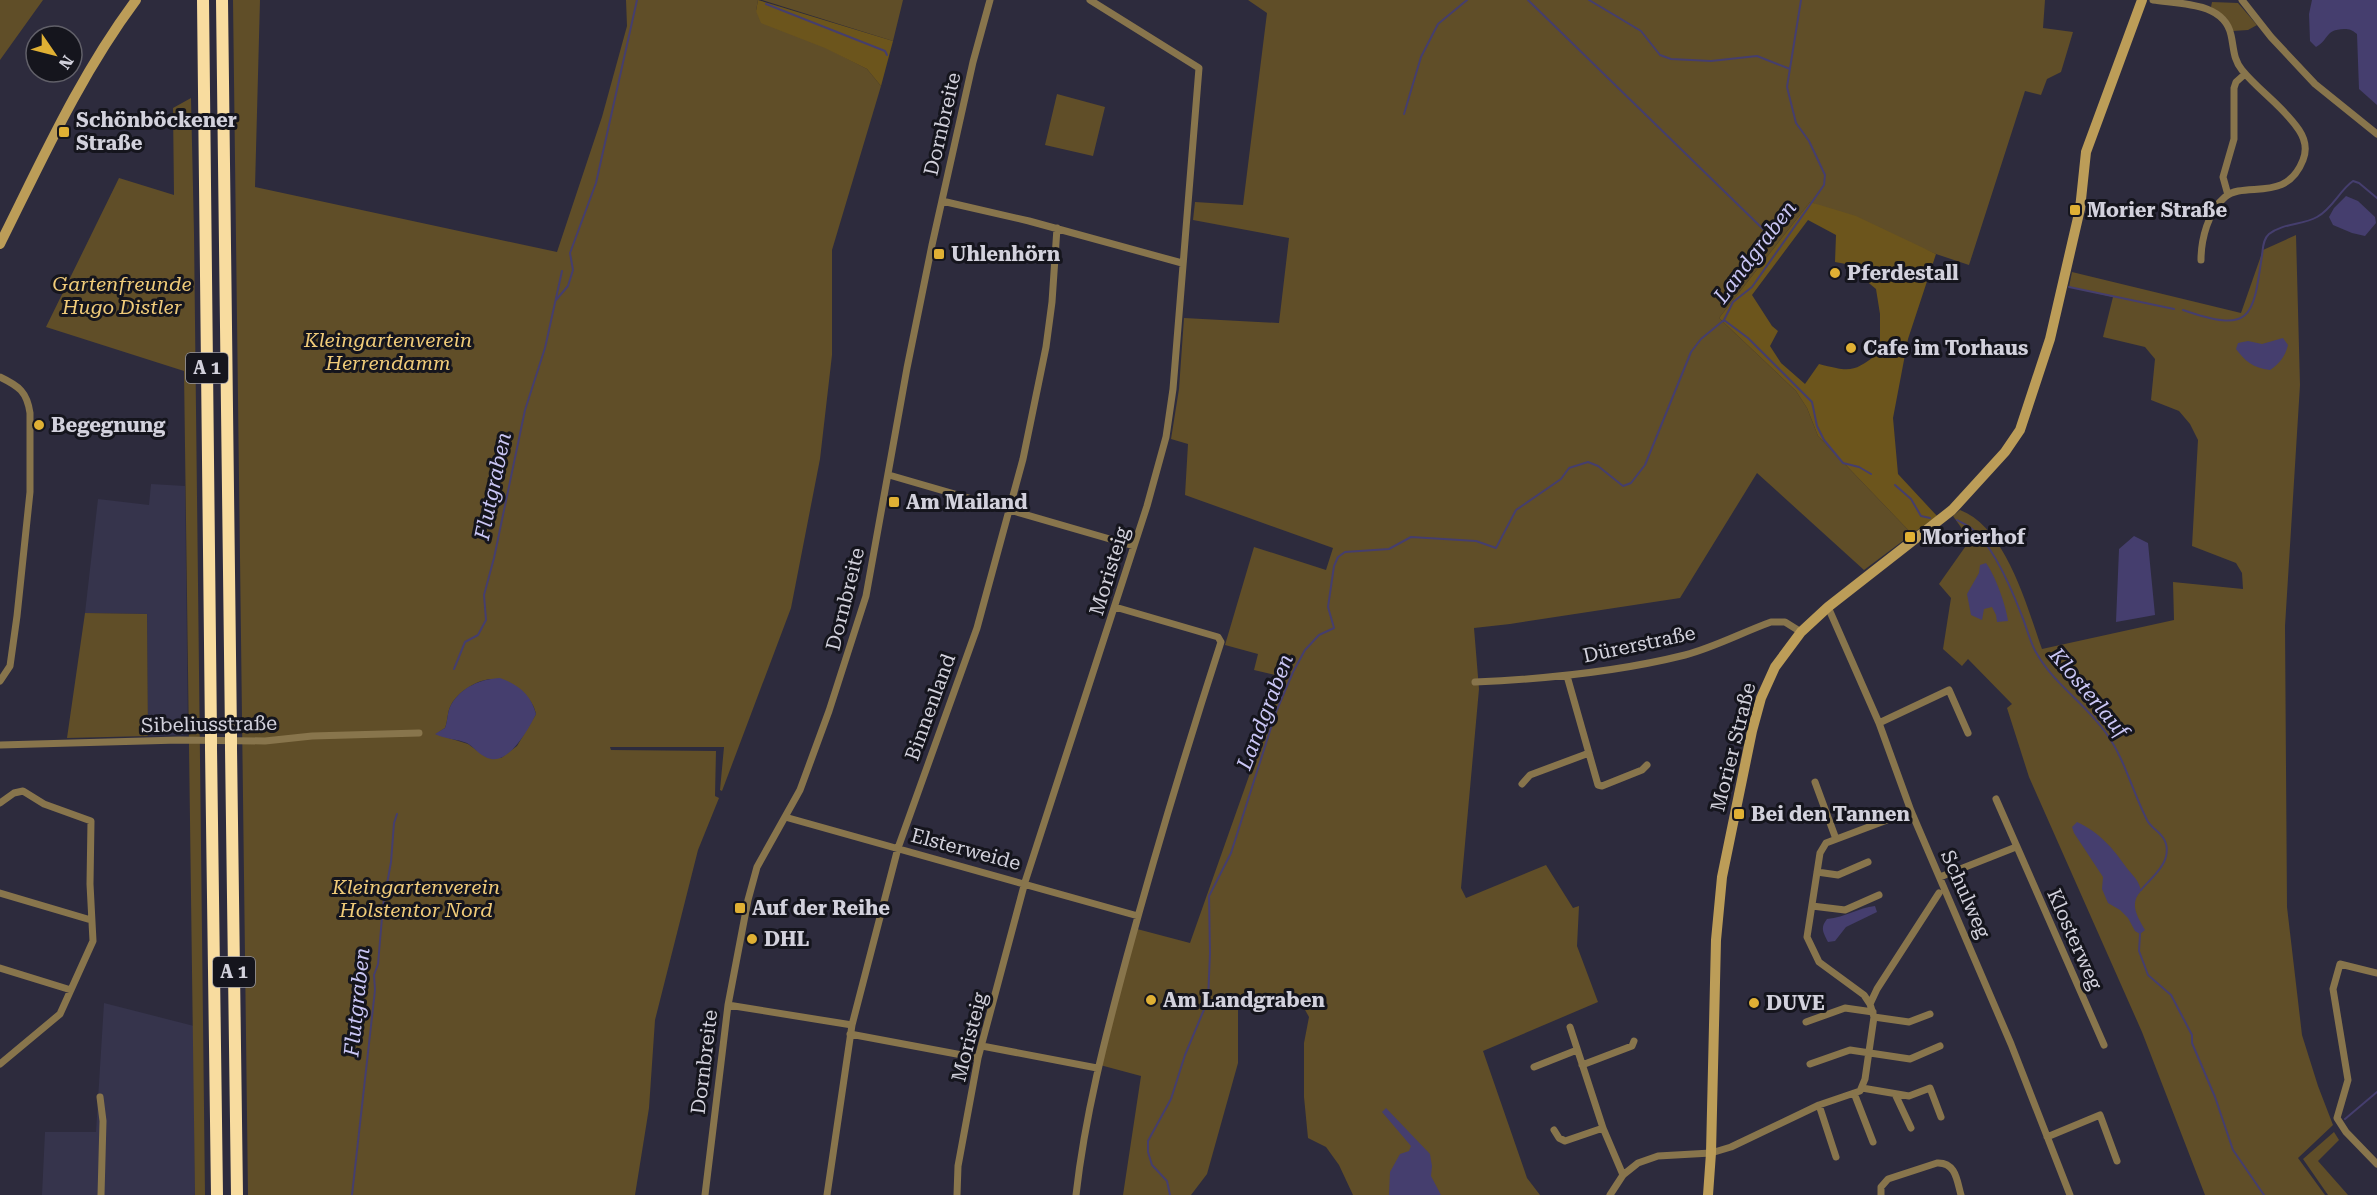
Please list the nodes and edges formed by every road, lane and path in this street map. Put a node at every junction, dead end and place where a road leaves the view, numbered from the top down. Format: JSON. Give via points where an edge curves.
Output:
{"nodes":[{"id":1,"x":136,"y":0,"type":"edge"},
{"id":2,"x":202,"y":0,"type":"edge"},
{"id":3,"x":222,"y":0,"type":"edge"},
{"id":4,"x":990,"y":0,"type":"edge"},
{"id":5,"x":1090,"y":0,"type":"edge"},
{"id":6,"x":2142,"y":0,"type":"edge"},
{"id":7,"x":2154,"y":0,"type":"edge"},
{"id":8,"x":2242,"y":0,"type":"edge"},
{"id":9,"x":2245,"y":74,"type":"junction"},
{"id":10,"x":2377,"y":134,"type":"edge"},
{"id":11,"x":2228,"y":195,"type":"junction"},
{"id":12,"x":942,"y":201,"type":"junction"},
{"id":13,"x":1057,"y":228,"type":"junction"},
{"id":14,"x":0,"y":244,"type":"edge"},
{"id":15,"x":2201,"y":260,"type":"dead end"},
{"id":16,"x":1182,"y":263,"type":"junction"},
{"id":17,"x":0,"y":377,"type":"edge"},
{"id":18,"x":889,"y":475,"type":"junction"},
{"id":19,"x":1009,"y":511,"type":"junction"},
{"id":20,"x":1134,"y":546,"type":"junction"},
{"id":21,"x":1115,"y":607,"type":"junction"},
{"id":22,"x":1828,"y":607,"type":"junction"},
{"id":23,"x":1801,"y":632,"type":"junction"},
{"id":24,"x":1567,"y":676,"type":"junction"},
{"id":25,"x":0,"y":681,"type":"edge"},
{"id":26,"x":1475,"y":682,"type":"dead end"},
{"id":27,"x":1879,"y":723,"type":"junction"},
{"id":28,"x":419,"y":733,"type":"dead end"},
{"id":29,"x":1968,"y":733,"type":"dead end"},
{"id":30,"x":0,"y":745,"type":"edge"},
{"id":31,"x":1588,"y":753,"type":"junction"},
{"id":32,"x":1647,"y":765,"type":"dead end"},
{"id":33,"x":1815,"y":782,"type":"dead end"},
{"id":34,"x":1522,"y":784,"type":"dead end"},
{"id":35,"x":1996,"y":799,"type":"dead end"},
{"id":36,"x":0,"y":802,"type":"edge"},
{"id":37,"x":1911,"y":811,"type":"junction"},
{"id":38,"x":785,"y":817,"type":"junction"},
{"id":39,"x":1836,"y":839,"type":"junction"},
{"id":40,"x":2016,"y":847,"type":"junction"},
{"id":41,"x":898,"y":848,"type":"junction"},
{"id":42,"x":1868,"y":862,"type":"dead end"},
{"id":43,"x":1817,"y":872,"type":"junction"},
{"id":44,"x":1940,"y":877,"type":"junction"},
{"id":45,"x":1025,"y":882,"type":"junction"},
{"id":46,"x":0,"y":893,"type":"edge"},
{"id":47,"x":1940,"y":893,"type":"dead end"},
{"id":48,"x":1879,"y":895,"type":"dead end"},
{"id":49,"x":1812,"y":906,"type":"junction"},
{"id":50,"x":1138,"y":916,"type":"junction"},
{"id":51,"x":91,"y":920,"type":"junction"},
{"id":52,"x":0,"y":968,"type":"edge"},
{"id":53,"x":2377,"y":973,"type":"edge"},
{"id":54,"x":71,"y":990,"type":"junction"},
{"id":55,"x":728,"y":1005,"type":"junction"},
{"id":56,"x":1872,"y":1011,"type":"junction"},
{"id":57,"x":1930,"y":1014,"type":"dead end"},
{"id":58,"x":1806,"y":1022,"type":"dead end"},
{"id":59,"x":852,"y":1025,"type":"junction"},
{"id":60,"x":1570,"y":1028,"type":"dead end"},
{"id":61,"x":850,"y":1034,"type":"junction"},
{"id":62,"x":1634,"y":1041,"type":"dead end"},
{"id":63,"x":2104,"y":1045,"type":"dead end"},
{"id":64,"x":982,"y":1046,"type":"junction"},
{"id":65,"x":1940,"y":1046,"type":"dead end"},
{"id":66,"x":1577,"y":1050,"type":"junction"},
{"id":67,"x":1869,"y":1053,"type":"junction"},
{"id":68,"x":978,"y":1058,"type":"junction"},
{"id":69,"x":0,"y":1064,"type":"edge"},
{"id":70,"x":1810,"y":1064,"type":"dead end"},
{"id":71,"x":1582,"y":1065,"type":"junction"},
{"id":72,"x":1534,"y":1066,"type":"dead end"},
{"id":73,"x":1097,"y":1068,"type":"junction"},
{"id":74,"x":1862,"y":1088,"type":"junction"},
{"id":75,"x":1854,"y":1093,"type":"junction"},
{"id":76,"x":1895,"y":1094,"type":"junction"},
{"id":77,"x":100,"y":1097,"type":"dead end"},
{"id":78,"x":1819,"y":1105,"type":"junction"},
{"id":79,"x":1941,"y":1117,"type":"dead end"},
{"id":80,"x":1603,"y":1128,"type":"junction"},
{"id":81,"x":1911,"y":1128,"type":"dead end"},
{"id":82,"x":1554,"y":1130,"type":"dead end"},
{"id":83,"x":2047,"y":1137,"type":"junction"},
{"id":84,"x":1873,"y":1142,"type":"dead end"},
{"id":85,"x":1711,"y":1154,"type":"junction"},
{"id":86,"x":1836,"y":1157,"type":"dead end"},
{"id":87,"x":2117,"y":1161,"type":"dead end"},
{"id":88,"x":2377,"y":1164,"type":"edge"},
{"id":89,"x":1623,"y":1175,"type":"junction"},
{"id":90,"x":101,"y":1195,"type":"edge"},
{"id":91,"x":217,"y":1195,"type":"edge"},
{"id":92,"x":237,"y":1195,"type":"edge"},
{"id":93,"x":705,"y":1195,"type":"edge"},
{"id":94,"x":827,"y":1195,"type":"edge"},
{"id":95,"x":957,"y":1195,"type":"edge"},
{"id":96,"x":1076,"y":1195,"type":"edge"},
{"id":97,"x":1610,"y":1195,"type":"edge"},
{"id":98,"x":1708,"y":1195,"type":"edge"},
{"id":99,"x":1881,"y":1195,"type":"edge"},
{"id":100,"x":1962,"y":1195,"type":"edge"},
{"id":101,"x":2070,"y":1195,"type":"edge"}],
"edges":[{"from":1,"to":14,"type":"main road","via":[[81,82]]},
{"from":2,"to":91,"type":"highway","number":"A 1","bridge":true},
{"from":3,"to":92,"type":"highway","number":"A 1","bridge":true},
{"from":4,"to":12,"type":"street","name":"Dornbreite"},
{"from":5,"to":16,"type":"street","name":"Moristeig","via":[[1199,68]]},
{"from":6,"to":22,"type":"main road","name":"Morier Straße","via":[[2086,152],[2080,209],[2058,307],[2020,430],[1952,510]]},
{"from":7,"to":9,"type":"street","via":[[2203,8],[2220,16],[2231,33],[2236,62]]},
{"from":8,"to":10,"type":"street","via":[[2315,84]]},
{"from":9,"to":11,"type":"street","via":[[2234,88],[2234,140],[2223,177]]},
{"from":9,"to":11,"type":"street","via":[[2297,127],[2304,139],[2305,154],[2294,174],[2281,184]]},
{"from":11,"to":15,"type":"street","via":[[2212,215],[2201,244]]},
{"from":12,"to":13,"type":"street"},
{"from":12,"to":18,"type":"street","name":"Dornbreite"},
{"from":13,"to":16,"type":"street"},
{"from":13,"to":19,"type":"street","name":"Binnenland","via":[[1046,347]]},
{"from":16,"to":20,"type":"street","name":"Moristeig","via":[[1166,437]]},
{"from":17,"to":25,"type":"street","via":[[24,392],[29,400],[30,492],[10,666]]},
{"from":18,"to":19,"type":"street"},
{"from":18,"to":38,"type":"street","name":"Dornbreite","via":[[855,634],[800,790]]},
{"from":19,"to":20,"type":"street"},
{"from":19,"to":41,"type":"street","name":"Binnenland","via":[[977,628]]},
{"from":20,"to":21,"type":"street","name":"Moristeig"},
{"from":21,"to":45,"type":"street","name":"Moristeig"},
{"from":21,"to":50,"type":"street","via":[[1221,639]]},
{"from":22,"to":23,"type":"main road","name":"Morier Straße"},
{"from":22,"to":27,"type":"street","name":"Schulweg"},
{"from":23,"to":24,"type":"street","name":"Dürerstraße","via":[[1785,622],[1772,622],[1687,654]]},
{"from":23,"to":85,"type":"main road","name":"Morier Straße","via":[[1775,668],[1761,698],[1722,877],[1716,940]]},
{"from":24,"to":26,"type":"street","name":"Dürerstraße"},
{"from":24,"to":31,"type":"street"},
{"from":27,"to":29,"type":"street","via":[[1949,690]]},
{"from":27,"to":37,"type":"street","name":"Schulweg"},
{"from":28,"to":30,"type":"street","name":"Sibeliusstraße","via":[[265,741]]},
{"from":31,"to":32,"type":"street","via":[[1598,785],[1602,786]]},
{"from":31,"to":34,"type":"street","via":[[1530,775]]},
{"from":33,"to":39,"type":"street"},
{"from":35,"to":40,"type":"street","name":"Klosterweg"},
{"from":36,"to":51,"type":"street","via":[[23,791],[44,804],[91,821]]},
{"from":37,"to":39,"type":"street"},
{"from":37,"to":44,"type":"street","name":"Schulweg"},
{"from":38,"to":41,"type":"street","name":"Elsterweide"},
{"from":38,"to":55,"type":"street","name":"Dornbreite","via":[[757,867]]},
{"from":39,"to":43,"type":"street","via":[[1826,843],[1820,853]]},
{"from":40,"to":44,"type":"street"},
{"from":40,"to":63,"type":"street","name":"Klosterweg"},
{"from":41,"to":45,"type":"street","name":"Elsterweide"},
{"from":41,"to":59,"type":"street","name":"Binnenland"},
{"from":42,"to":43,"type":"street","via":[[1838,875]]},
{"from":43,"to":49,"type":"street"},
{"from":44,"to":83,"type":"street","name":"Schulweg","via":[[2012,1044]]},
{"from":45,"to":50,"type":"street","name":"Elsterweide"},
{"from":45,"to":64,"type":"street","name":"Moristeig"},
{"from":46,"to":51,"type":"street"},
{"from":47,"to":56,"type":"street","via":[[1876,989]]},
{"from":48,"to":49,"type":"street","via":[[1845,910]]},
{"from":49,"to":56,"type":"street","via":[[1807,937],[1819,962],[1864,995]]},
{"from":50,"to":73,"type":"street"},
{"from":51,"to":54,"type":"street","via":[[93,940]]},
{"from":52,"to":54,"type":"street"},
{"from":53,"to":88,"type":"street","via":[[2340,963],[2333,989],[2348,1080],[2337,1118]]},
{"from":54,"to":69,"type":"street","via":[[60,1014]]},
{"from":55,"to":59,"type":"street"},
{"from":55,"to":93,"type":"street","name":"Dornbreite"},
{"from":56,"to":57,"type":"street","via":[[1909,1022]]},
{"from":56,"to":58,"type":"street","via":[[1845,1008]]},
{"from":56,"to":67,"type":"street"},
{"from":59,"to":61,"type":"street","name":"Binnenland"},
{"from":60,"to":66,"type":"street"},
{"from":61,"to":68,"type":"street"},
{"from":61,"to":94,"type":"street","name":"Binnenland"},
{"from":62,"to":71,"type":"street","via":[[1632,1046]]},
{"from":64,"to":68,"type":"street","name":"Moristeig"},
{"from":64,"to":73,"type":"street"},
{"from":65,"to":67,"type":"street","via":[[1910,1059]]},
{"from":66,"to":71,"type":"street"},
{"from":66,"to":72,"type":"street"},
{"from":67,"to":70,"type":"street","via":[[1845,1051]]},
{"from":67,"to":74,"type":"street"},
{"from":68,"to":95,"type":"street","name":"Moristeig","via":[[958,1166]]},
{"from":71,"to":80,"type":"street"},
{"from":73,"to":96,"type":"street"},
{"from":74,"to":75,"type":"street"},
{"from":74,"to":76,"type":"street"},
{"from":75,"to":78,"type":"street"},
{"from":75,"to":84,"type":"street"},
{"from":76,"to":79,"type":"street","via":[[1909,1096],[1930,1088]]},
{"from":76,"to":81,"type":"street"},
{"from":77,"to":90,"type":"street"},
{"from":78,"to":85,"type":"street"},
{"from":78,"to":86,"type":"street"},
{"from":80,"to":82,"type":"street","via":[[1566,1141],[1558,1138]]},
{"from":80,"to":89,"type":"street"},
{"from":83,"to":87,"type":"street","via":[[2100,1115]]},
{"from":83,"to":101,"type":"street","name":"Schulweg"},
{"from":85,"to":89,"type":"street","via":[[1658,1156],[1638,1163]]},
{"from":85,"to":98,"type":"main road","name":"Morier Straße"},
{"from":89,"to":97,"type":"street"},
{"from":99,"to":100,"type":"street","via":[[1881,1187],[1888,1179],[1946,1163],[1952,1167]]}]}
